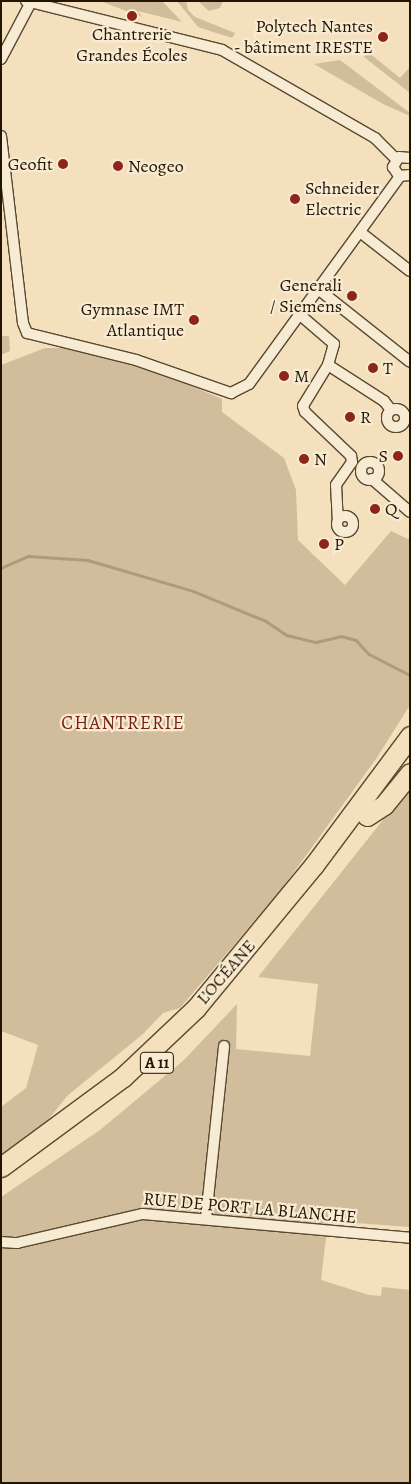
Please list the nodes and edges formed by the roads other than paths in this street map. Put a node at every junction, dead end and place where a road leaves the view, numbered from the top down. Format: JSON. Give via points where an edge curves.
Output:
{"nodes":[{"id":1,"x":28,"y":2,"type":"edge"},
{"id":2,"x":1,"y":59,"type":"edge"},
{"id":3,"x":1,"y":136,"type":"edge"},
{"id":4,"x":410,"y":158,"type":"edge"},
{"id":5,"x":396,"y":159,"type":"junction"},
{"id":6,"x":407,"y":178,"type":"edge"},
{"id":7,"x":360,"y":232,"type":"junction"},
{"id":8,"x":410,"y":271,"type":"edge"},
{"id":9,"x":318,"y":289,"type":"junction"},
{"id":10,"x":299,"y":314,"type":"junction"},
{"id":11,"x":410,"y":362,"type":"edge"},
{"id":12,"x":328,"y":365,"type":"junction"},
{"id":13,"x":391,"y":410,"type":"dead end"},
{"id":14,"x":352,"y":462,"type":"junction"},
{"id":15,"x":362,"y":466,"type":"junction"},
{"id":16,"x":372,"y":479,"type":"junction"},
{"id":17,"x":410,"y":512,"type":"edge"},
{"id":18,"x":338,"y":518,"type":"dead end"},
{"id":19,"x":410,"y":736,"type":"edge"},
{"id":20,"x":410,"y":756,"type":"edge"},
{"id":21,"x":410,"y":773,"type":"edge"},
{"id":22,"x":367,"y":816,"type":"junction"},
{"id":23,"x":224,"y":1046,"type":"dead end"},
{"id":24,"x":1,"y":1168,"type":"edge"},
{"id":25,"x":1,"y":1182,"type":"edge"},
{"id":26,"x":206,"y":1218,"type":"junction"},
{"id":27,"x":410,"y":1238,"type":"edge"},
{"id":28,"x":1,"y":1242,"type":"edge"}],
"edges":[{"from":1,"to":2,"type":"street"},
{"from":1,"to":5,"type":"street","via":[[222,50],[375,138]]},
{"from":3,"to":10,"type":"street","via":[[24,327],[30,336],[80,344],[231,393],[245,388]]},
{"from":4,"to":5,"type":"street","via":[[402,156]]},
{"from":5,"to":6,"type":"street","via":[[393,168]]},
{"from":6,"to":7,"type":"street"},
{"from":7,"to":8,"type":"street"},
{"from":7,"to":9,"type":"street"},
{"from":9,"to":10,"type":"street"},
{"from":9,"to":11,"type":"street"},
{"from":10,"to":12,"type":"street","via":[[334,344]]},
{"from":12,"to":13,"type":"street","via":[[384,401]]},
{"from":12,"to":14,"type":"street","via":[[303,406],[305,412],[346,448]]},
{"from":14,"to":15,"type":"street"},
{"from":14,"to":18,"type":"street","via":[[336,485]]},
{"from":15,"to":16,"type":"street","via":[[363,476]]},
{"from":15,"to":16,"type":"street","via":[[370,462],[377,466],[378,474]]},
{"from":16,"to":17,"type":"street"},
{"from":19,"to":24,"type":"highway","name":"L’OCÉANE","number":"A 11","via":[[281,907],[196,1008],[123,1077]]},
{"from":20,"to":22,"type":"highway","name":"L’OCÉANE","number":"A 11"},
{"from":21,"to":22,"type":"highway","via":[[384,805]]},
{"from":22,"to":25,"type":"highway","name":"L’OCÉANE","number":"A 11","via":[[256,957],[198,1023],[114,1100]]},
{"from":23,"to":26,"type":"street"},
{"from":26,"to":27,"type":"street","name":"RUE DE PORT LA BLANCHE"},
{"from":26,"to":28,"type":"street","name":"RUE DE PORT LA BLANCHE","via":[[143,1214],[17,1243]]}]}
